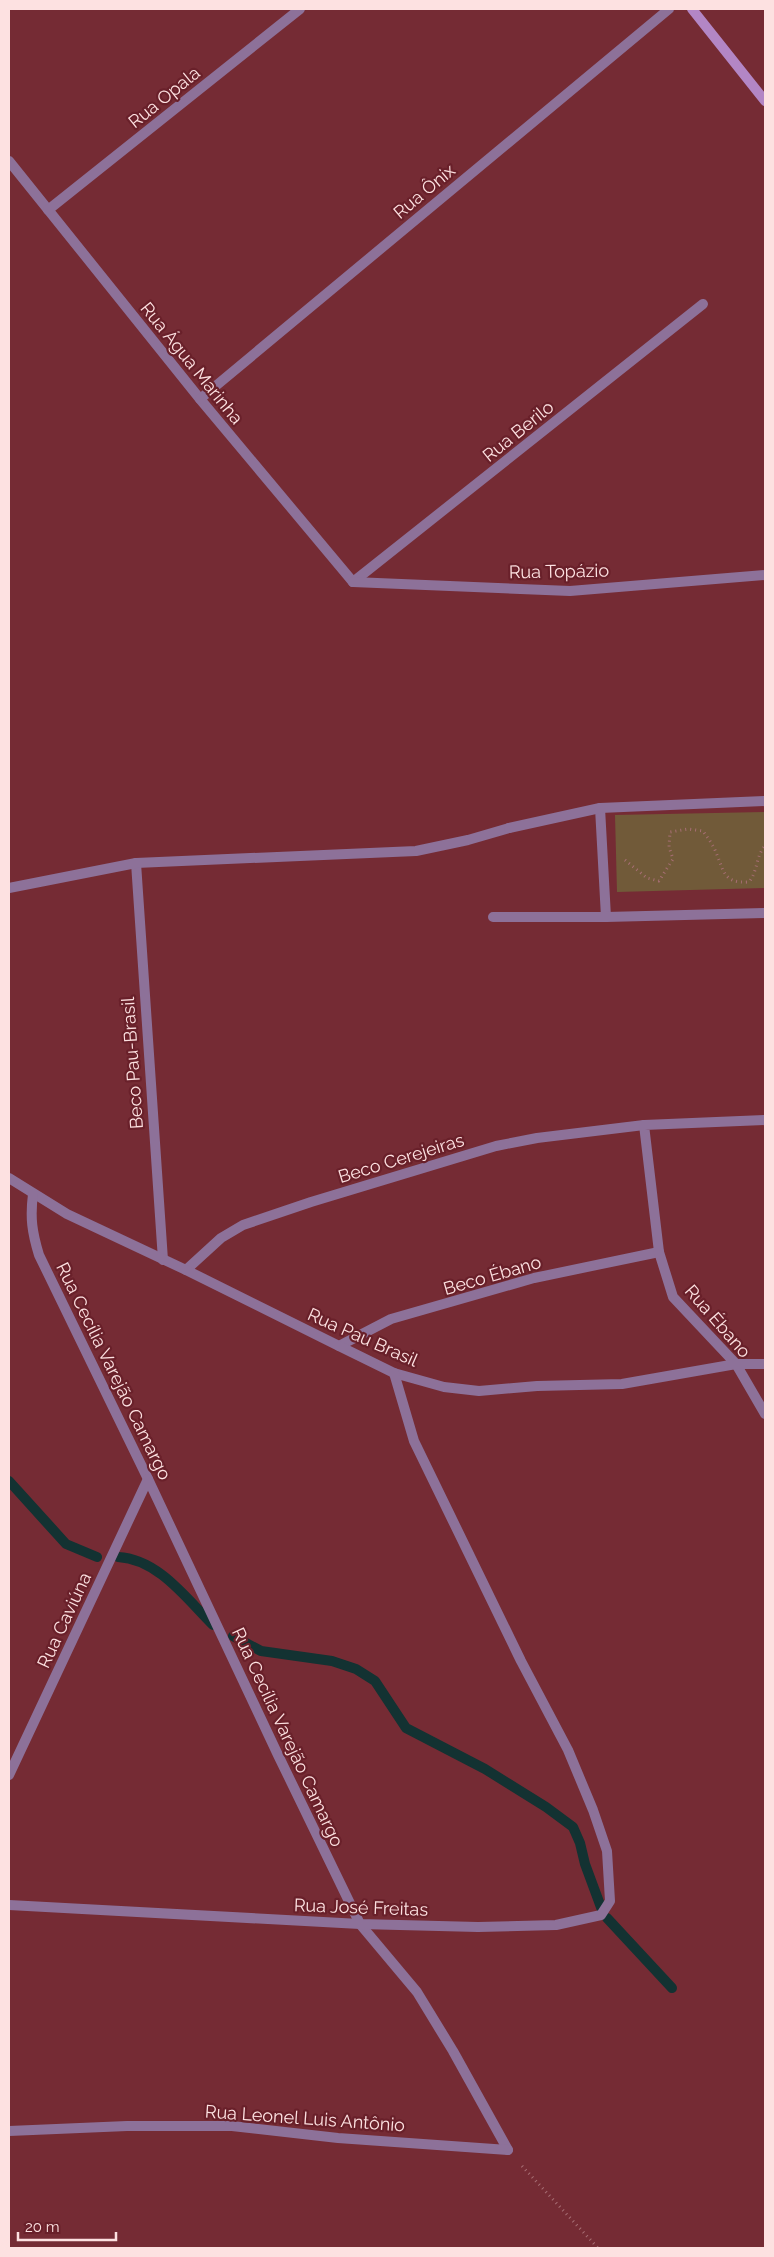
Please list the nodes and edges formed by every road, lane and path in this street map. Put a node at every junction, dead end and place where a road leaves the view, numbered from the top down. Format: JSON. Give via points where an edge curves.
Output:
{"nodes":[{"id":1,"x":300,"y":9,"type":"edge"},
{"id":2,"x":669,"y":9,"type":"edge"},
{"id":3,"x":692,"y":9,"type":"edge"},
{"id":4,"x":765,"y":101,"type":"edge"},
{"id":5,"x":9,"y":161,"type":"edge"},
{"id":6,"x":48,"y":210,"type":"junction"},
{"id":7,"x":703,"y":304,"type":"dead end"},
{"id":8,"x":200,"y":399,"type":"junction"},
{"id":9,"x":765,"y":575,"type":"edge"},
{"id":10,"x":353,"y":582,"type":"junction"},
{"id":11,"x":765,"y":801,"type":"edge"},
{"id":12,"x":600,"y":808,"type":"junction"},
{"id":13,"x":765,"y":846,"type":"edge"},
{"id":14,"x":602,"y":860,"type":"junction"},
{"id":15,"x":136,"y":864,"type":"junction"},
{"id":16,"x":9,"y":888,"type":"edge"},
{"id":17,"x":765,"y":912,"type":"edge"},
{"id":18,"x":493,"y":917,"type":"dead end"},
{"id":19,"x":606,"y":917,"type":"junction"},
{"id":20,"x":765,"y":1120,"type":"edge"},
{"id":21,"x":644,"y":1125,"type":"junction"},
{"id":22,"x":9,"y":1178,"type":"edge"},
{"id":23,"x":34,"y":1194,"type":"junction"},
{"id":24,"x":659,"y":1252,"type":"junction"},
{"id":25,"x":163,"y":1260,"type":"junction"},
{"id":26,"x":186,"y":1270,"type":"junction"},
{"id":27,"x":339,"y":1346,"type":"junction"},
{"id":28,"x":736,"y":1364,"type":"junction"},
{"id":29,"x":765,"y":1364,"type":"edge"},
{"id":30,"x":394,"y":1372,"type":"junction"},
{"id":31,"x":765,"y":1414,"type":"edge"},
{"id":32,"x":148,"y":1479,"type":"junction"},
{"id":33,"x":9,"y":1775,"type":"edge"},
{"id":34,"x":9,"y":1905,"type":"edge"},
{"id":35,"x":360,"y":1924,"type":"junction"},
{"id":36,"x":9,"y":2131,"type":"edge"},
{"id":37,"x":508,"y":2150,"type":"junction"},
{"id":38,"x":598,"y":2248,"type":"edge"}],
"edges":[{"from":1,"to":6,"type":"street","name":"Rua Opala"},
{"from":2,"to":8,"type":"street","name":"Rua Ônix"},
{"from":3,"to":4,"type":"street"},
{"from":5,"to":6,"type":"street","name":"Rua Água Marinha"},
{"from":6,"to":8,"type":"street","name":"Rua Água Marinha"},
{"from":7,"to":10,"type":"street","name":"Rua Berilo"},
{"from":8,"to":10,"type":"street","name":"Rua Água Marinha"},
{"from":9,"to":10,"type":"street","name":"Rua Topázio","via":[[570,591]]},
{"from":11,"to":12,"type":"street"},
{"from":12,"to":14,"type":"street"},
{"from":12,"to":15,"type":"street","via":[[416,851]]},
{"from":13,"to":14,"type":"path","via":[[760,851],[750,882],[738,883],[728,878],[703,831],[688,828],[670,832],[668,847],[673,859],[659,881],[647,878],[626,860]]},
{"from":14,"to":19,"type":"street"},
{"from":15,"to":16,"type":"street"},
{"from":15,"to":25,"type":"street","name":"Beco Pau-Brasil"},
{"from":17,"to":19,"type":"street"},
{"from":18,"to":19,"type":"street"},
{"from":20,"to":21,"type":"street","name":"Beco Cerejeiras"},
{"from":21,"to":24,"type":"street","name":"Rua Ébano"},
{"from":21,"to":26,"type":"street","name":"Beco Cerejeiras","via":[[496,1146],[311,1202],[243,1226],[221,1238]]},
{"from":22,"to":23,"type":"street","name":"Rua Pau Brasil"},
{"from":23,"to":25,"type":"street","name":"Rua Pau Brasil","via":[[67,1214]]},
{"from":23,"to":32,"type":"street","name":"Rua Cecília Varejão Camargo","via":[[30,1214],[39,1255]]},
{"from":24,"to":27,"type":"street","name":"Beco Ébano","via":[[534,1278],[391,1320]]},
{"from":24,"to":28,"type":"street","name":"Rua Ébano","via":[[673,1297]]},
{"from":25,"to":26,"type":"street","name":"Rua Pau Brasil"},
{"from":26,"to":27,"type":"street","name":"Rua Pau Brasil"},
{"from":27,"to":30,"type":"street","name":"Rua Pau Brasil"},
{"from":28,"to":29,"type":"street","name":"Rua Pau Brasil"},
{"from":28,"to":30,"type":"street","name":"Rua Pau Brasil","via":[[622,1384],[479,1391],[444,1387]]},
{"from":28,"to":31,"type":"street","name":"Rua Ébano"},
{"from":30,"to":35,"type":"street","name":"Rua José Freitas","via":[[414,1441],[568,1750],[593,1810],[607,1851],[610,1901],[601,1915],[556,1925],[478,1928]]},
{"from":32,"to":33,"type":"street","name":"Rua Caviúna"},
{"from":32,"to":35,"type":"street","name":"Rua Cecília Varejão Camargo"},
{"from":34,"to":35,"type":"street","name":"Rua José Freitas"},
{"from":35,"to":37,"type":"street","name":"Rua Cecília Varejão Camargo","via":[[417,1992]]},
{"from":36,"to":37,"type":"street","name":"Rua Leonel Luis Antônio","via":[[232,2126],[338,2138]]},
{"from":37,"to":38,"type":"path"}]}
